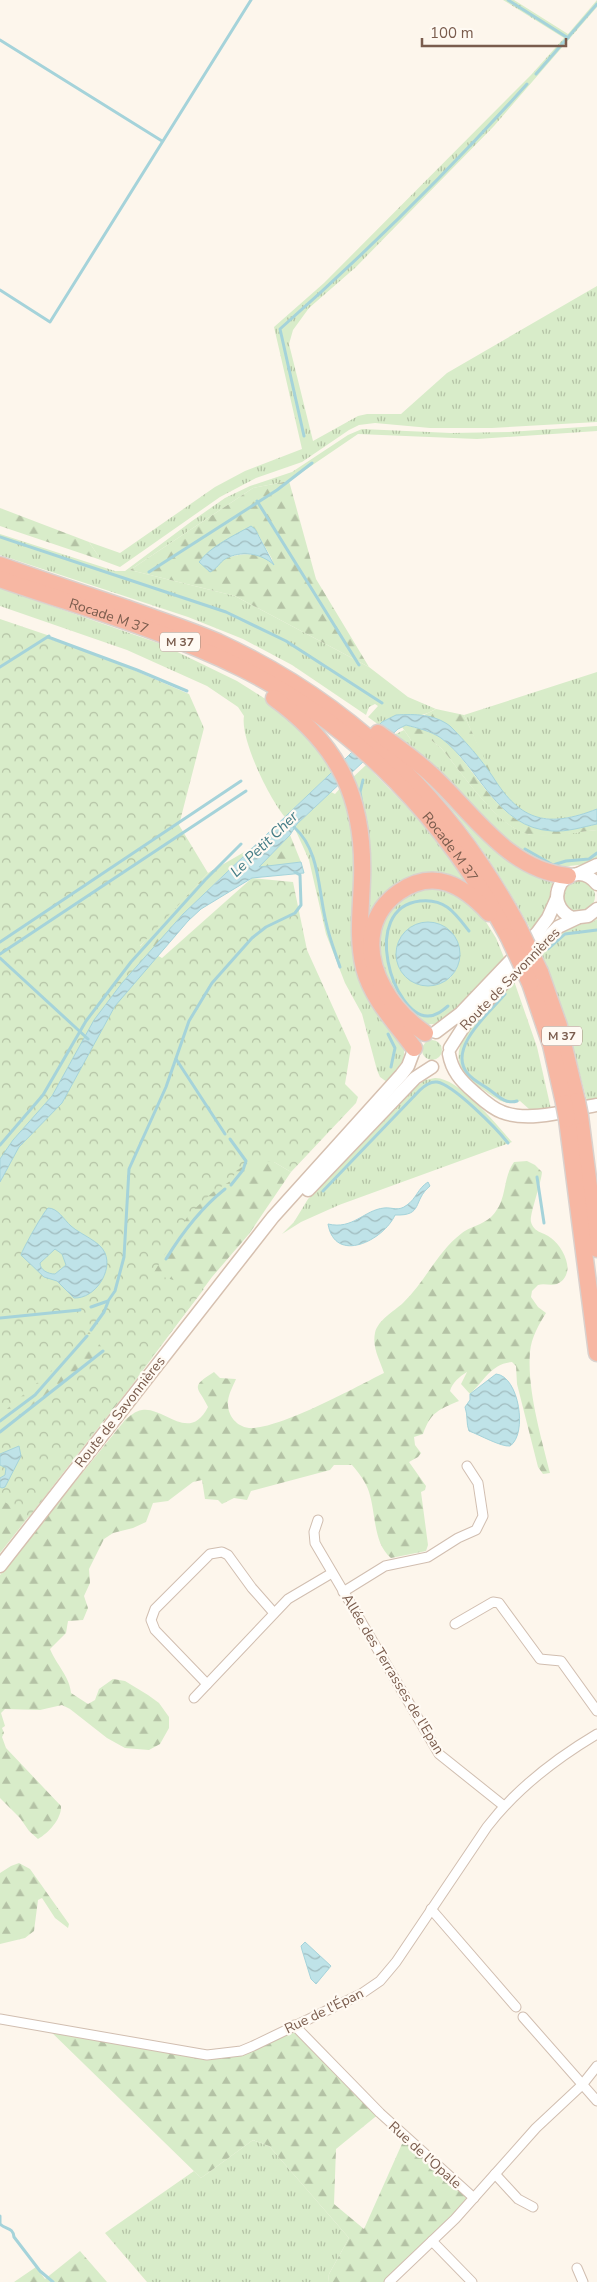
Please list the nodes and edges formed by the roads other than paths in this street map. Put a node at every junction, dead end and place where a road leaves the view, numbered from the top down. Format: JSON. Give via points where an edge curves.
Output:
{"nodes":[{"id":1,"x":0,"y":566,"type":"edge"},
{"id":2,"x":0,"y":579,"type":"edge"},
{"id":3,"x":241,"y":668,"type":"junction"},
{"id":4,"x":354,"y":727,"type":"junction"},
{"id":5,"x":380,"y":749,"type":"junction"},
{"id":6,"x":597,"y":866,"type":"edge"},
{"id":7,"x":573,"y":875,"type":"junction"},
{"id":8,"x":597,"y":884,"type":"edge"},
{"id":9,"x":556,"y":898,"type":"junction"},
{"id":10,"x":597,"y":909,"type":"edge"},
{"id":11,"x":577,"y":918,"type":"junction"},
{"id":12,"x":513,"y":931,"type":"junction"},
{"id":13,"x":431,"y":1033,"type":"junction"},
{"id":14,"x":414,"y":1049,"type":"junction"},
{"id":15,"x":450,"y":1051,"type":"junction"},
{"id":16,"x":434,"y":1067,"type":"junction"},
{"id":17,"x":459,"y":1079,"type":"junction"},
{"id":18,"x":597,"y":1105,"type":"edge"},
{"id":19,"x":572,"y":1110,"type":"junction"},
{"id":20,"x":597,"y":1249,"type":"edge"},
{"id":21,"x":242,"y":1258,"type":"junction"},
{"id":22,"x":597,"y":1353,"type":"edge"},
{"id":23,"x":467,"y":1466,"type":"dead end"},
{"id":24,"x":318,"y":1520,"type":"dead end"},
{"id":25,"x":0,"y":1566,"type":"edge"},
{"id":26,"x":332,"y":1573,"type":"junction"},
{"id":27,"x":344,"y":1592,"type":"junction"},
{"id":28,"x":274,"y":1613,"type":"junction"},
{"id":29,"x":455,"y":1624,"type":"dead end"},
{"id":30,"x":207,"y":1684,"type":"junction"},
{"id":31,"x":194,"y":1698,"type":"dead end"},
{"id":32,"x":597,"y":1711,"type":"edge"},
{"id":33,"x":597,"y":1734,"type":"edge"},
{"id":34,"x":504,"y":1806,"type":"junction"},
{"id":35,"x":431,"y":1909,"type":"junction"},
{"id":36,"x":516,"y":2007,"type":"dead end"},
{"id":37,"x":523,"y":2017,"type":"dead end"},
{"id":38,"x":0,"y":2019,"type":"edge"},
{"id":39,"x":294,"y":2026,"type":"junction"},
{"id":40,"x":597,"y":2066,"type":"edge"},
{"id":41,"x":582,"y":2085,"type":"junction"},
{"id":42,"x":597,"y":2101,"type":"edge"},
{"id":43,"x":495,"y":2174,"type":"junction"},
{"id":44,"x":474,"y":2198,"type":"junction"},
{"id":45,"x":533,"y":2207,"type":"dead end"},
{"id":46,"x":432,"y":2241,"type":"junction"},
{"id":47,"x":577,"y":2268,"type":"dead end"},
{"id":48,"x":389,"y":2282,"type":"edge"},
{"id":49,"x":472,"y":2282,"type":"edge"},
{"id":50,"x":583,"y":2282,"type":"edge"}],
"edges":[{"from":1,"to":4,"type":"highway","name":"Rocade M 37","number":"M 37","via":[[216,641],[269,668],[334,710]]},
{"from":2,"to":3,"type":"highway","name":"Rocade M 37","number":"M 37","via":[[159,634]]},
{"from":3,"to":4,"type":"highway","name":"Rocade M 37","number":"M 37","via":[[297,701]]},
{"from":3,"to":14,"type":"highway","via":[[321,738],[347,782],[361,833],[359,932],[364,969],[380,1003]]},
{"from":4,"to":5,"type":"highway"},
{"from":4,"to":5,"type":"highway","name":"Rocade M 37","number":"M 37"},
{"from":5,"to":7,"type":"highway","via":[[433,776],[490,836],[509,851],[541,870]]},
{"from":5,"to":12,"type":"highway","name":"Rocade M 37","number":"M 37","via":[[408,793],[456,850]]},
{"from":6,"to":7,"type":"main road"},
{"from":7,"to":8,"type":"main road","via":[[591,878]]},
{"from":7,"to":9,"type":"main road","name":"Route de Savonnières","via":[[560,883]]},
{"from":9,"to":11,"type":"main road","via":[[563,912]]},
{"from":9,"to":13,"type":"main road","name":"Route de Savonnières","via":[[548,918],[536,933],[461,1013]]},
{"from":10,"to":11,"type":"main road","name":"Route de Savonnières","via":[[588,916]]},
{"from":11,"to":15,"type":"main road","name":"Route de Savonnières","via":[[558,927],[547,938],[466,1023]]},
{"from":12,"to":13,"type":"highway","via":[[473,897],[446,882],[432,880],[415,884],[387,902],[373,929],[375,963],[390,1000],[404,1017]]},
{"from":12,"to":19,"type":"highway","name":"Rocade M 37","number":"M 37","bridge":true,"via":[[535,978],[551,1045]]},
{"from":13,"to":14,"type":"main road","via":[[417,1040]]},
{"from":13,"to":15,"type":"main road","via":[[444,1036]]},
{"from":14,"to":16,"type":"main road","via":[[422,1064]]},
{"from":14,"to":21,"type":"main road","name":"Route de Savonnières","via":[[402,1075],[273,1216]]},
{"from":15,"to":16,"type":"main road","via":[[443,1064]]},
{"from":15,"to":17,"type":"main road"},
{"from":16,"to":17,"type":"main road"},
{"from":16,"to":21,"type":"main road","name":"Route de Savonnières","via":[[415,1078]]},
{"from":17,"to":18,"type":"main road","via":[[494,1108],[509,1114],[540,1115]]},
{"from":19,"to":20,"type":"highway","name":"Rocade M 37","number":"M 37"},
{"from":19,"to":22,"type":"highway","name":"Rocade M 37","number":"M 37"},
{"from":21,"to":25,"type":"main road","name":"Route de Savonnières"},
{"from":23,"to":27,"type":"street","via":[[478,1483],[483,1516],[476,1530],[428,1556],[385,1566]]},
{"from":24,"to":26,"type":"street","name":"Allée des Terrasses de l'Epan","via":[[313,1538]]},
{"from":26,"to":27,"type":"street","name":"Allée des Terrasses de l'Epan"},
{"from":26,"to":28,"type":"street","via":[[288,1599]]},
{"from":27,"to":34,"type":"street","name":"Allée des Terrasses de l'Epan","via":[[439,1754]]},
{"from":28,"to":30,"type":"street"},
{"from":28,"to":30,"type":"street","via":[[228,1555],[217,1552],[210,1554],[155,1609],[151,1620],[155,1630]]},
{"from":29,"to":32,"type":"street","via":[[493,1602],[499,1602],[540,1658],[561,1661]]},
{"from":30,"to":31,"type":"street"},
{"from":33,"to":34,"type":"street","name":"Rue de l'Épan","via":[[534,1777]]},
{"from":34,"to":35,"type":"street","name":"Rue de l'Épan"},
{"from":35,"to":36,"type":"street"},
{"from":35,"to":39,"type":"street","name":"Rue de l'Épan","via":[[396,1962],[375,1986]]},
{"from":37,"to":41,"type":"street"},
{"from":38,"to":39,"type":"street","name":"Rue de l'Épan","via":[[207,2054],[241,2051]]},
{"from":39,"to":44,"type":"street","name":"Rue de l'Opale","via":[[380,2113]]},
{"from":40,"to":41,"type":"street"},
{"from":41,"to":42,"type":"street"},
{"from":41,"to":43,"type":"street","via":[[536,2128]]},
{"from":43,"to":44,"type":"street"},
{"from":43,"to":45,"type":"street","via":[[518,2198]]},
{"from":44,"to":46,"type":"street","name":"Rue de l'Opale"},
{"from":46,"to":48,"type":"street","name":"Rue de l'Opale"},
{"from":46,"to":49,"type":"street"},
{"from":47,"to":50,"type":"street"}]}
